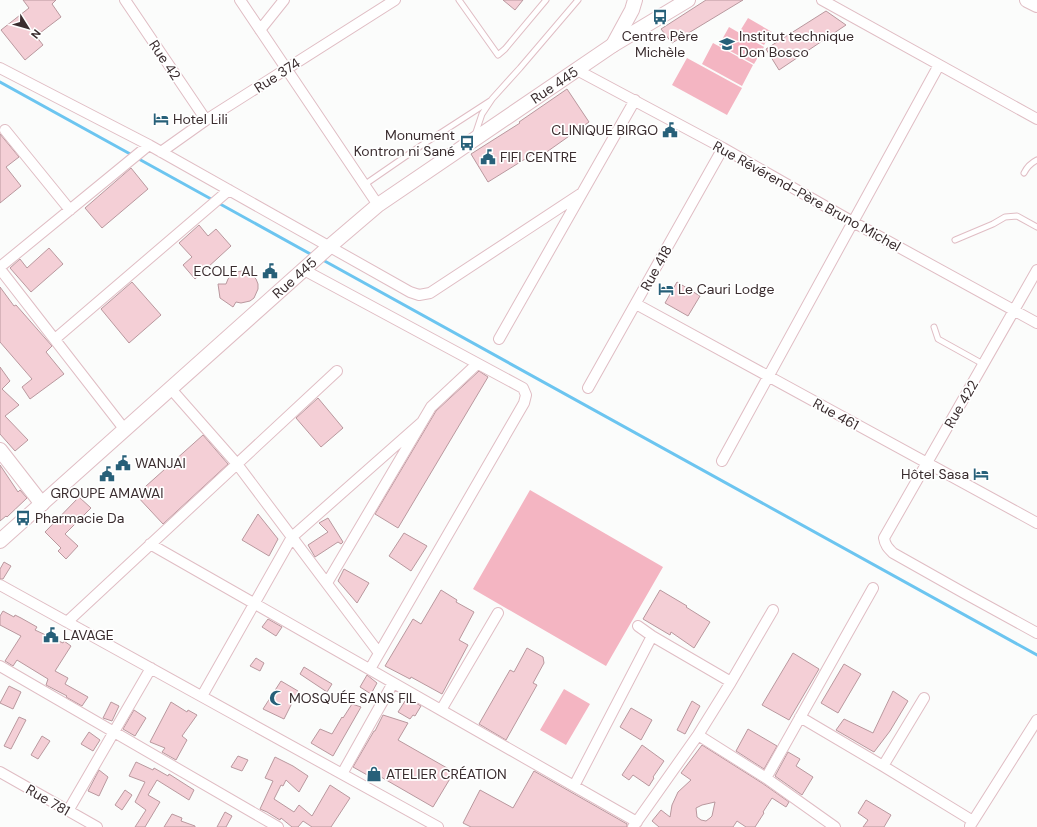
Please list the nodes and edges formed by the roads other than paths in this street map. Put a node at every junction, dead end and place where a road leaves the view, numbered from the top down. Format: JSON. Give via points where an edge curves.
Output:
{"nodes":[{"id":1,"x":125,"y":0,"type":"edge"},
{"id":2,"x":240,"y":0,"type":"edge"},
{"id":3,"x":284,"y":0,"type":"edge"},
{"id":4,"x":394,"y":0,"type":"edge"},
{"id":5,"x":459,"y":0,"type":"edge"},
{"id":6,"x":546,"y":0,"type":"edge"},
{"id":7,"x":578,"y":0,"type":"edge"},
{"id":8,"x":635,"y":0,"type":"edge"},
{"id":9,"x":688,"y":0,"type":"edge"},
{"id":10,"x":822,"y":0,"type":"edge"},
{"id":11,"x":1027,"y":0,"type":"edge"},
{"id":12,"x":1037,"y":5,"type":"edge"},
{"id":13,"x":260,"y":30,"type":"junction"},
{"id":14,"x":613,"y":45,"type":"junction"},
{"id":15,"x":939,"y":65,"type":"junction"},
{"id":16,"x":0,"y":68,"type":"edge"},
{"id":17,"x":286,"y":69,"type":"junction"},
{"id":18,"x":577,"y":70,"type":"junction"},
{"id":19,"x":492,"y":99,"type":"junction"},
{"id":20,"x":635,"y":100,"type":"junction"},
{"id":21,"x":1037,"y":119,"type":"edge"},
{"id":22,"x":206,"y":120,"type":"junction"},
{"id":23,"x":5,"y":130,"type":"dead end"},
{"id":24,"x":472,"y":141,"type":"junction"},
{"id":25,"x":149,"y":145,"type":"junction"},
{"id":26,"x":723,"y":148,"type":"junction"},
{"id":27,"x":161,"y":152,"type":"junction"},
{"id":28,"x":1037,"y":160,"type":"edge"},
{"id":29,"x":1024,"y":173,"type":"dead end"},
{"id":30,"x":364,"y":185,"type":"junction"},
{"id":31,"x":229,"y":190,"type":"junction"},
{"id":32,"x":582,"y":193,"type":"junction"},
{"id":33,"x":378,"y":205,"type":"junction"},
{"id":34,"x":70,"y":210,"type":"junction"},
{"id":35,"x":853,"y":222,"type":"junction"},
{"id":36,"x":1037,"y":227,"type":"edge"},
{"id":37,"x":955,"y":240,"type":"dead end"},
{"id":38,"x":326,"y":250,"type":"junction"},
{"id":39,"x":0,"y":268,"type":"edge"},
{"id":40,"x":306,"y":268,"type":"junction"},
{"id":41,"x":1037,"y":270,"type":"edge"},
{"id":42,"x":636,"y":304,"type":"junction"},
{"id":43,"x":1014,"y":310,"type":"junction"},
{"id":44,"x":1037,"y":323,"type":"edge"},
{"id":45,"x":934,"y":327,"type":"dead end"},
{"id":46,"x":55,"y":339,"type":"junction"},
{"id":47,"x":500,"y":339,"type":"dead end"},
{"id":48,"x":477,"y":364,"type":"junction"},
{"id":49,"x":983,"y":364,"type":"junction"},
{"id":50,"x":337,"y":370,"type":"dead end"},
{"id":51,"x":768,"y":376,"type":"junction"},
{"id":52,"x":588,"y":388,"type":"dead end"},
{"id":53,"x":171,"y":389,"type":"junction"},
{"id":54,"x":421,"y":423,"type":"junction"},
{"id":55,"x":126,"y":430,"type":"junction"},
{"id":56,"x":0,"y":450,"type":"edge"},
{"id":57,"x":722,"y":461,"type":"dead end"},
{"id":58,"x":927,"y":463,"type":"junction"},
{"id":59,"x":237,"y":464,"type":"junction"},
{"id":60,"x":42,"y":504,"type":"junction"},
{"id":61,"x":1037,"y":523,"type":"edge"},
{"id":62,"x":292,"y":537,"type":"junction"},
{"id":63,"x":0,"y":541,"type":"edge"},
{"id":64,"x":150,"y":544,"type":"junction"},
{"id":65,"x":327,"y":583,"type":"junction"},
{"id":66,"x":0,"y":585,"type":"edge"},
{"id":67,"x":873,"y":588,"type":"dead end"},
{"id":68,"x":254,"y":603,"type":"junction"},
{"id":69,"x":773,"y":610,"type":"dead end"},
{"id":70,"x":498,"y":612,"type":"dead end"},
{"id":71,"x":67,"y":622,"type":"junction"},
{"id":72,"x":638,"y":626,"type":"dead end"},
{"id":73,"x":1037,"y":633,"type":"edge"},
{"id":74,"x":652,"y":636,"type":"junction"},
{"id":75,"x":379,"y":653,"type":"junction"},
{"id":76,"x":0,"y":666,"type":"edge"},
{"id":77,"x":151,"y":668,"type":"junction"},
{"id":78,"x":370,"y":669,"type":"junction"},
{"id":79,"x":731,"y":682,"type":"junction"},
{"id":80,"x":394,"y":683,"type":"junction"},
{"id":81,"x":202,"y":696,"type":"junction"},
{"id":82,"x":924,"y":698,"type":"dead end"},
{"id":83,"x":441,"y":710,"type":"junction"},
{"id":84,"x":800,"y":717,"type":"junction"},
{"id":85,"x":1037,"y":720,"type":"edge"},
{"id":86,"x":114,"y":732,"type":"junction"},
{"id":87,"x":698,"y":735,"type":"junction"},
{"id":88,"x":883,"y":766,"type":"junction"},
{"id":89,"x":0,"y":772,"type":"edge"},
{"id":90,"x":342,"y":774,"type":"junction"},
{"id":91,"x":766,"y":778,"type":"junction"},
{"id":92,"x":574,"y":786,"type":"junction"},
{"id":93,"x":68,"y":811,"type":"junction"},
{"id":94,"x":635,"y":824,"type":"edge"},
{"id":95,"x":972,"y":824,"type":"edge"},
{"id":96,"x":97,"y":827,"type":"edge"},
{"id":97,"x":278,"y":827,"type":"edge"},
{"id":98,"x":438,"y":827,"type":"edge"},
{"id":99,"x":835,"y":827,"type":"edge"}],
"edges":[{"from":1,"to":22,"type":"street","name":"Rue 42"},
{"from":2,"to":13,"type":"street"},
{"from":3,"to":13,"type":"street"},
{"from":4,"to":17,"type":"street","name":"Rue 374"},
{"from":5,"to":6,"type":"lane","via":[[498,55]]},
{"from":7,"to":19,"type":"lane"},
{"from":8,"to":14,"type":"street"},
{"from":9,"to":14,"type":"street","name":"Rue 445"},
{"from":10,"to":15,"type":"street"},
{"from":11,"to":12,"type":"street"},
{"from":13,"to":17,"type":"street"},
{"from":14,"to":18,"type":"street","name":"Rue 445"},
{"from":15,"to":21,"type":"street"},
{"from":15,"to":35,"type":"street"},
{"from":16,"to":25,"type":"street"},
{"from":17,"to":22,"type":"street","name":"Rue 374"},
{"from":17,"to":30,"type":"street"},
{"from":18,"to":20,"type":"street","name":"Rue Révérend-Père Bruno Michel"},
{"from":18,"to":24,"type":"street","name":"Rue 445"},
{"from":19,"to":24,"type":"lane","via":[[482,114]]},
{"from":19,"to":30,"type":"lane"},
{"from":20,"to":26,"type":"street","name":"Rue Révérend-Père Bruno Michel"},
{"from":20,"to":32,"type":"street"},
{"from":22,"to":27,"type":"street","name":"Rue 374"},
{"from":23,"to":34,"type":"street"},
{"from":24,"to":33,"type":"street","name":"Rue 445"},
{"from":25,"to":27,"type":"street"},
{"from":25,"to":34,"type":"street"},
{"from":26,"to":35,"type":"street","name":"Rue Révérend-Père Bruno Michel"},
{"from":26,"to":42,"type":"street","name":"Rue 418"},
{"from":27,"to":31,"type":"street"},
{"from":28,"to":29,"type":"lane","via":[[1027,167]]},
{"from":30,"to":33,"type":"street"},
{"from":31,"to":38,"type":"street"},
{"from":31,"to":46,"type":"street"},
{"from":32,"to":38,"type":"street","via":[[430,293],[419,296]]},
{"from":32,"to":47,"type":"street"},
{"from":33,"to":38,"type":"street","name":"Rue 445"},
{"from":34,"to":39,"type":"street"},
{"from":35,"to":43,"type":"street","name":"Rue Révérend-Père Bruno Michel"},
{"from":35,"to":51,"type":"street"},
{"from":36,"to":37,"type":"lane","via":[[1017,216],[1005,216],[993,224]]},
{"from":38,"to":40,"type":"street","name":"Rue 445"},
{"from":39,"to":46,"type":"street"},
{"from":40,"to":48,"type":"street"},
{"from":40,"to":53,"type":"street","name":"Rue 445"},
{"from":41,"to":43,"type":"street","name":"Rue 422"},
{"from":42,"to":51,"type":"street","name":"Rue 461"},
{"from":42,"to":52,"type":"street","name":"Rue 418"},
{"from":43,"to":44,"type":"street","name":"Rue Révérend-Père Bruno Michel"},
{"from":43,"to":49,"type":"street","name":"Rue 422"},
{"from":45,"to":49,"type":"lane","via":[[938,339]]},
{"from":46,"to":55,"type":"street"},
{"from":48,"to":54,"type":"street","via":[[431,407]]},
{"from":48,"to":75,"type":"street","via":[[523,388],[526,395],[524,403]]},
{"from":49,"to":58,"type":"street","name":"Rue 422"},
{"from":50,"to":59,"type":"street"},
{"from":51,"to":57,"type":"street"},
{"from":51,"to":58,"type":"street","name":"Rue 461"},
{"from":53,"to":55,"type":"street","name":"Rue 445"},
{"from":53,"to":59,"type":"street"},
{"from":54,"to":62,"type":"street"},
{"from":54,"to":65,"type":"street"},
{"from":55,"to":60,"type":"street","name":"Rue 445"},
{"from":56,"to":60,"type":"street"},
{"from":58,"to":61,"type":"street","name":"Rue 461"},
{"from":58,"to":73,"type":"street","name":"Rue 422","via":[[884,538],[888,549]]},
{"from":59,"to":62,"type":"street"},
{"from":59,"to":64,"type":"street"},
{"from":60,"to":63,"type":"street","name":"Rue 445"},
{"from":62,"to":65,"type":"street"},
{"from":62,"to":68,"type":"street"},
{"from":64,"to":68,"type":"street"},
{"from":64,"to":71,"type":"street"},
{"from":65,"to":75,"type":"street"},
{"from":66,"to":71,"type":"street"},
{"from":67,"to":84,"type":"street"},
{"from":68,"to":78,"type":"street"},
{"from":68,"to":81,"type":"street"},
{"from":69,"to":79,"type":"street"},
{"from":70,"to":83,"type":"street"},
{"from":71,"to":77,"type":"street"},
{"from":72,"to":74,"type":"street"},
{"from":74,"to":79,"type":"street"},
{"from":74,"to":92,"type":"street"},
{"from":75,"to":78,"type":"street"},
{"from":76,"to":86,"type":"street"},
{"from":77,"to":81,"type":"street"},
{"from":77,"to":86,"type":"street"},
{"from":78,"to":80,"type":"street"},
{"from":79,"to":87,"type":"street"},
{"from":80,"to":83,"type":"street"},
{"from":80,"to":90,"type":"street"},
{"from":81,"to":90,"type":"street"},
{"from":82,"to":88,"type":"street"},
{"from":83,"to":92,"type":"street"},
{"from":84,"to":88,"type":"street"},
{"from":84,"to":91,"type":"street"},
{"from":85,"to":95,"type":"street"},
{"from":86,"to":93,"type":"street"},
{"from":86,"to":97,"type":"street"},
{"from":87,"to":91,"type":"street"},
{"from":87,"to":94,"type":"street"},
{"from":88,"to":95,"type":"street"},
{"from":89,"to":93,"type":"street","name":"Rue 781"},
{"from":90,"to":98,"type":"street"},
{"from":91,"to":99,"type":"street"},
{"from":92,"to":94,"type":"street"},
{"from":93,"to":96,"type":"street","name":"Rue 781"}]}
